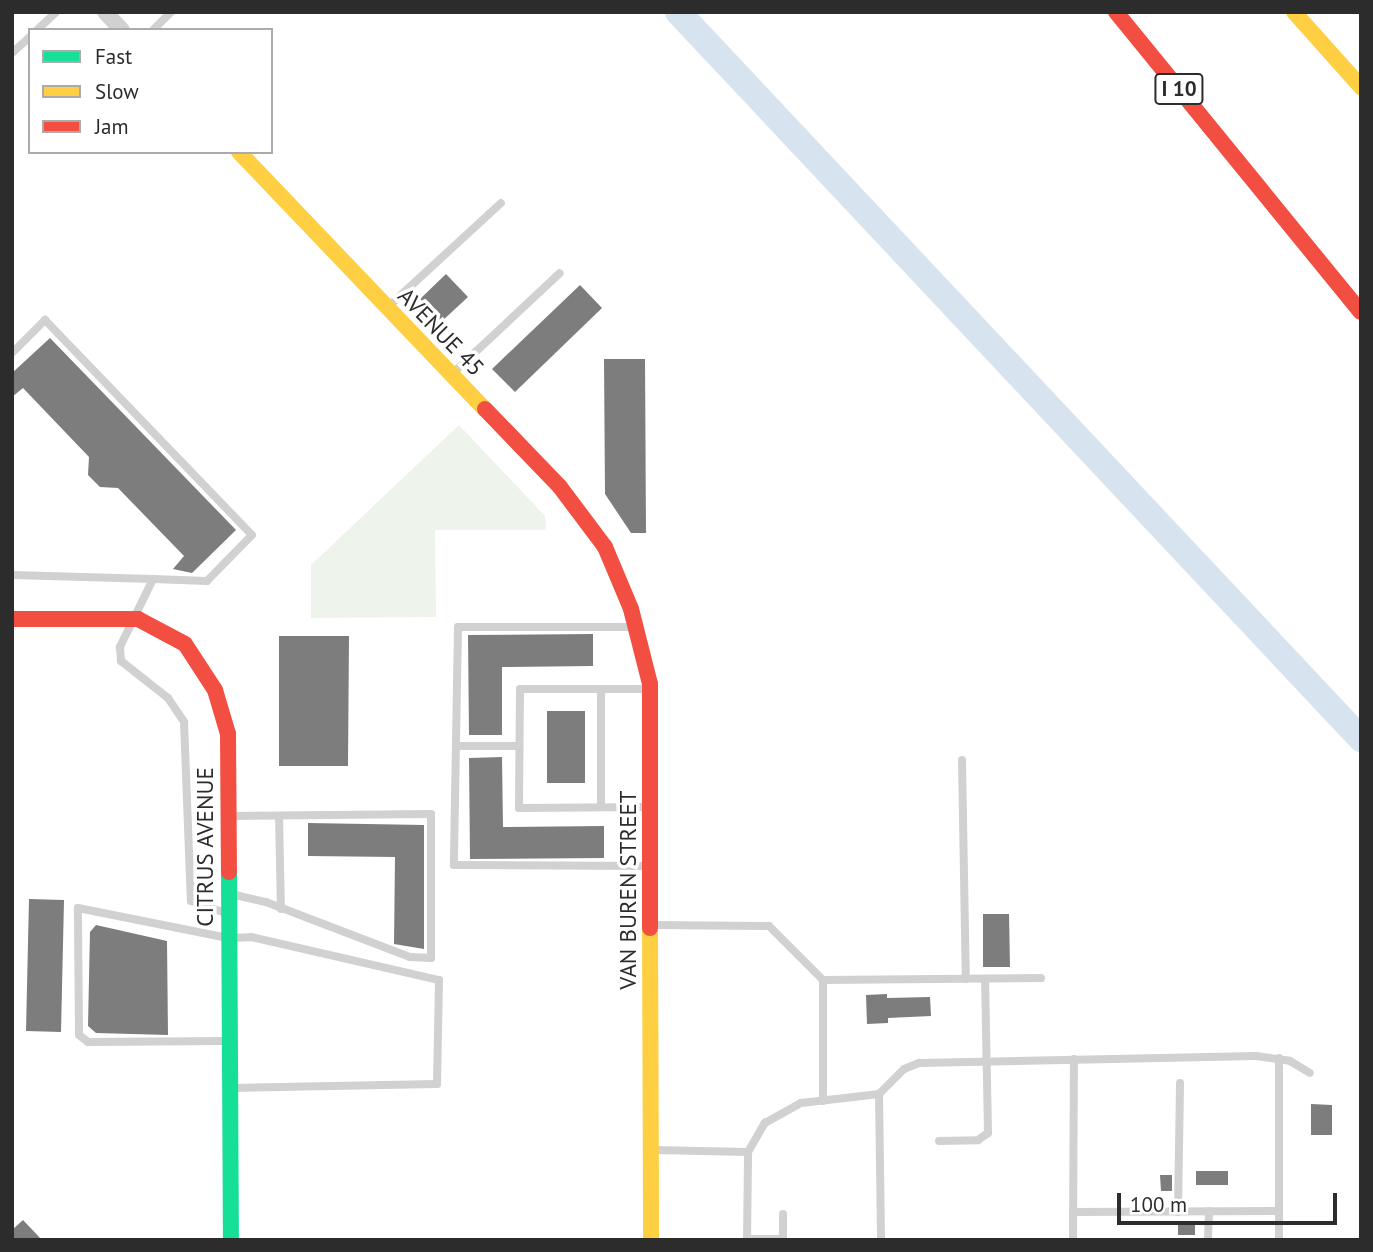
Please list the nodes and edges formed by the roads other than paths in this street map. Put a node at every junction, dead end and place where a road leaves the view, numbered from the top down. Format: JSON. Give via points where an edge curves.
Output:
{"nodes":[{"id":1,"x":56,"y":12,"type":"edge"},
{"id":2,"x":105,"y":12,"type":"edge"},
{"id":3,"x":171,"y":12,"type":"edge"},
{"id":4,"x":1116,"y":12,"type":"edge"},
{"id":5,"x":1294,"y":12,"type":"edge"},
{"id":6,"x":39,"y":28,"type":"edge"},
{"id":7,"x":120,"y":28,"type":"edge"},
{"id":8,"x":155,"y":28,"type":"edge"},
{"id":9,"x":28,"y":39,"type":"edge"},
{"id":10,"x":12,"y":53,"type":"edge"},
{"id":11,"x":1361,"y":87,"type":"edge"},
{"id":12,"x":241,"y":154,"type":"edge"},
{"id":13,"x":501,"y":203,"type":"dead end"},
{"id":14,"x":560,"y":273,"type":"dead end"},
{"id":15,"x":387,"y":308,"type":"junction"},
{"id":16,"x":1361,"y":312,"type":"edge"},
{"id":17,"x":12,"y":353,"type":"edge"},
{"id":18,"x":451,"y":375,"type":"junction"},
{"id":19,"x":605,"y":547,"type":"joint"},
{"id":20,"x":12,"y":575,"type":"edge"},
{"id":21,"x":153,"y":579,"type":"junction"},
{"id":22,"x":12,"y":618,"type":"edge"},
{"id":23,"x":137,"y":619,"type":"junction"},
{"id":24,"x":636,"y":627,"type":"junction"},
{"id":25,"x":601,"y":689,"type":"junction"},
{"id":26,"x":650,"y":689,"type":"junction"},
{"id":27,"x":456,"y":746,"type":"junction"},
{"id":28,"x":519,"y":746,"type":"junction"},
{"id":29,"x":962,"y":760,"type":"dead end"},
{"id":30,"x":650,"y":806,"type":"junction"},
{"id":31,"x":601,"y":807,"type":"junction"},
{"id":32,"x":228,"y":816,"type":"junction"},
{"id":33,"x":279,"y":816,"type":"junction"},
{"id":34,"x":650,"y":866,"type":"junction"},
{"id":35,"x":228,"y":893,"type":"junction"},
{"id":36,"x":281,"y":909,"type":"junction"},
{"id":37,"x":228,"y":914,"type":"junction"},
{"id":38,"x":650,"y":925,"type":"junction"},
{"id":39,"x":228,"y":938,"type":"junction"},
{"id":40,"x":1041,"y":978,"type":"dead end"},
{"id":41,"x":966,"y":979,"type":"junction"},
{"id":42,"x":985,"y":979,"type":"junction"},
{"id":43,"x":823,"y":980,"type":"junction"},
{"id":44,"x":229,"y":1041,"type":"junction"},
{"id":45,"x":1279,"y":1058,"type":"junction"},
{"id":46,"x":1074,"y":1059,"type":"junction"},
{"id":47,"x":986,"y":1061,"type":"junction"},
{"id":48,"x":1310,"y":1073,"type":"dead end"},
{"id":49,"x":1180,"y":1083,"type":"dead end"},
{"id":50,"x":230,"y":1088,"type":"junction"},
{"id":51,"x":879,"y":1094,"type":"junction"},
{"id":52,"x":823,"y":1101,"type":"junction"},
{"id":53,"x":939,"y":1141,"type":"dead end"},
{"id":54,"x":651,"y":1150,"type":"junction"},
{"id":55,"x":748,"y":1153,"type":"junction"},
{"id":56,"x":1209,"y":1211,"type":"junction"},
{"id":57,"x":1279,"y":1211,"type":"junction"},
{"id":58,"x":1073,"y":1212,"type":"junction"},
{"id":59,"x":1178,"y":1212,"type":"junction"},
{"id":60,"x":783,"y":1214,"type":"dead end"},
{"id":61,"x":232,"y":1240,"type":"edge"},
{"id":62,"x":651,"y":1240,"type":"edge"},
{"id":63,"x":747,"y":1240,"type":"edge"},
{"id":64,"x":881,"y":1240,"type":"edge"},
{"id":65,"x":1073,"y":1240,"type":"edge"},
{"id":66,"x":1208,"y":1240,"type":"edge"},
{"id":67,"x":1279,"y":1240,"type":"edge"}],
"edges":[{"from":1,"to":6,"type":"lane"},
{"from":2,"to":7,"type":"street"},
{"from":3,"to":8,"type":"lane"},
{"from":4,"to":16,"type":"main road","number":"I 10"},
{"from":5,"to":11,"type":"main road"},
{"from":9,"to":10,"type":"lane"},
{"from":12,"to":15,"type":"main road","name":"AVENUE 45"},
{"from":13,"to":15,"type":"lane"},
{"from":14,"to":18,"type":"lane"},
{"from":15,"to":18,"type":"main road","name":"AVENUE 45"},
{"from":17,"to":21,"type":"lane","via":[[45,320],[252,535],[207,581]]},
{"from":18,"to":19,"type":"main road","name":"AVENUE 45","via":[[560,487]]},
{"from":19,"to":24,"type":"main road","name":"VAN BUREN STREET"},
{"from":20,"to":21,"type":"lane"},
{"from":21,"to":23,"type":"lane"},
{"from":22,"to":23,"type":"main road","name":"CITRUS AVENUE"},
{"from":23,"to":32,"type":"main road","name":"CITRUS AVENUE","via":[[185,644],[215,690],[228,734]]},
{"from":23,"to":37,"type":"lane","via":[[120,647],[121,662],[168,698],[184,722],[191,901]]},
{"from":24,"to":26,"type":"main road","name":"VAN BUREN STREET"},
{"from":24,"to":27,"type":"lane","via":[[458,627]]},
{"from":25,"to":26,"type":"lane"},
{"from":25,"to":28,"type":"lane","via":[[520,689]]},
{"from":25,"to":31,"type":"lane"},
{"from":26,"to":30,"type":"main road","name":"VAN BUREN STREET"},
{"from":27,"to":28,"type":"lane"},
{"from":27,"to":34,"type":"lane","via":[[454,865]]},
{"from":28,"to":31,"type":"lane","via":[[519,808]]},
{"from":29,"to":41,"type":"lane"},
{"from":30,"to":31,"type":"lane"},
{"from":30,"to":34,"type":"main road","name":"VAN BUREN STREET"},
{"from":32,"to":33,"type":"lane"},
{"from":32,"to":35,"type":"main road","name":"CITRUS AVENUE"},
{"from":33,"to":36,"type":"lane"},
{"from":33,"to":36,"type":"lane","via":[[430,814],[431,958],[410,957]]},
{"from":34,"to":38,"type":"main road","name":"VAN BUREN STREET"},
{"from":35,"to":36,"type":"lane"},
{"from":35,"to":37,"type":"main road","name":"CITRUS AVENUE"},
{"from":37,"to":39,"type":"main road","name":"CITRUS AVENUE"},
{"from":38,"to":43,"type":"lane","via":[[769,926]]},
{"from":38,"to":54,"type":"main road","name":"VAN BUREN STREET"},
{"from":39,"to":44,"type":"main road","name":"CITRUS AVENUE"},
{"from":39,"to":44,"type":"lane","via":[[78,908],[79,1035],[88,1042]]},
{"from":39,"to":50,"type":"lane","via":[[251,937],[439,980],[437,1084]]},
{"from":40,"to":42,"type":"lane"},
{"from":41,"to":42,"type":"lane"},
{"from":41,"to":43,"type":"lane"},
{"from":42,"to":47,"type":"lane"},
{"from":43,"to":52,"type":"lane"},
{"from":44,"to":50,"type":"main road","name":"CITRUS AVENUE"},
{"from":45,"to":46,"type":"lane"},
{"from":45,"to":48,"type":"lane"},
{"from":45,"to":57,"type":"lane"},
{"from":46,"to":47,"type":"lane"},
{"from":46,"to":58,"type":"lane"},
{"from":47,"to":51,"type":"lane","via":[[919,1063],[904,1069]]},
{"from":47,"to":53,"type":"lane","via":[[985,1138]]},
{"from":49,"to":59,"type":"lane"},
{"from":50,"to":61,"type":"main road","name":"CITRUS AVENUE"},
{"from":51,"to":52,"type":"lane"},
{"from":51,"to":64,"type":"lane"},
{"from":52,"to":55,"type":"lane","via":[[783,1110],[765,1123]]},
{"from":54,"to":55,"type":"lane"},
{"from":54,"to":62,"type":"main road","name":"VAN BUREN STREET"},
{"from":55,"to":63,"type":"lane"},
{"from":56,"to":57,"type":"lane"},
{"from":56,"to":59,"type":"lane"},
{"from":56,"to":66,"type":"lane"},
{"from":57,"to":67,"type":"lane"},
{"from":58,"to":59,"type":"lane"},
{"from":58,"to":65,"type":"lane"},
{"from":60,"to":63,"type":"lane","via":[[783,1239]]}]}
